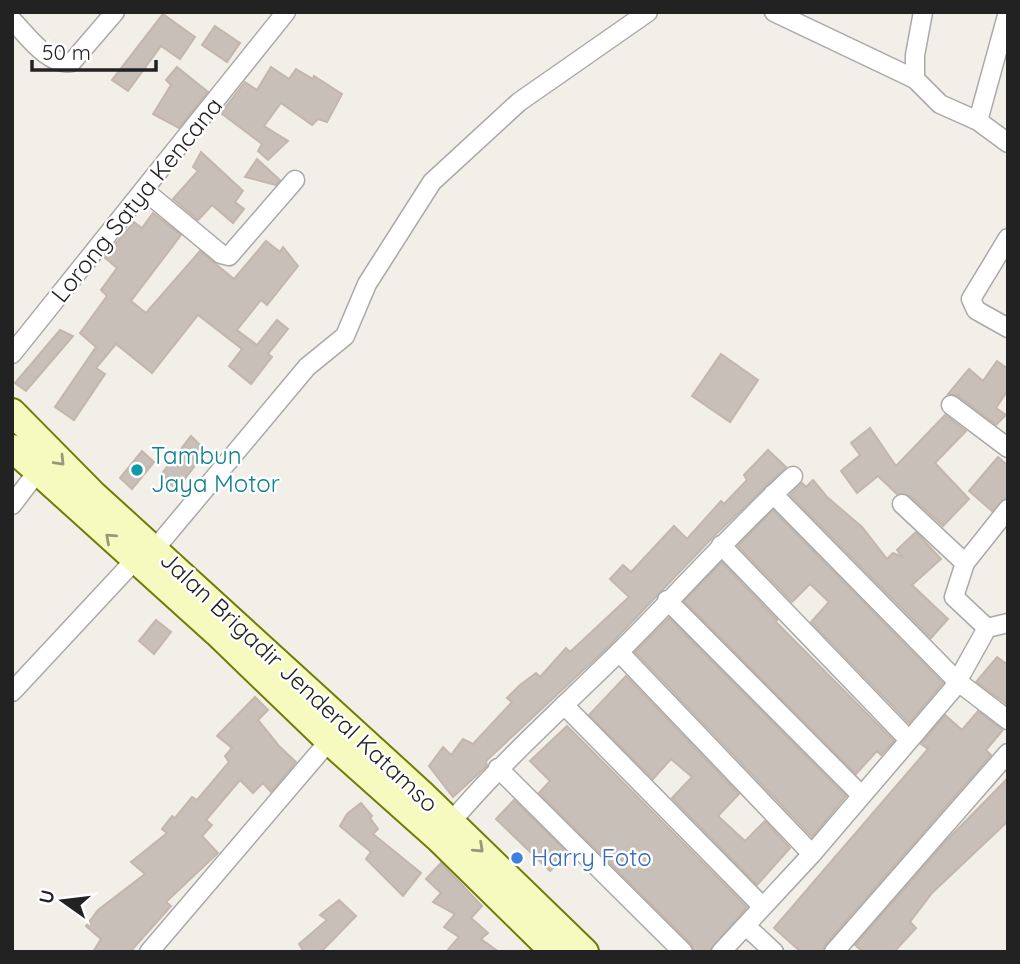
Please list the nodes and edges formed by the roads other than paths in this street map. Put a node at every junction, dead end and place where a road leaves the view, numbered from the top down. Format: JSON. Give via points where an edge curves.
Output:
{"nodes":[{"id":1,"x":115,"y":12,"type":"edge"},
{"id":2,"x":286,"y":12,"type":"edge"},
{"id":3,"x":648,"y":12,"type":"edge"},
{"id":4,"x":775,"y":12,"type":"edge"},
{"id":5,"x":923,"y":12,"type":"edge"},
{"id":6,"x":1008,"y":12,"type":"edge"},
{"id":7,"x":12,"y":20,"type":"edge"},
{"id":8,"x":915,"y":79,"type":"junction"},
{"id":9,"x":978,"y":121,"type":"junction"},
{"id":10,"x":1008,"y":143,"type":"edge"},
{"id":11,"x":295,"y":180,"type":"dead end"},
{"id":12,"x":145,"y":191,"type":"junction"},
{"id":13,"x":1008,"y":238,"type":"edge"},
{"id":14,"x":1008,"y":328,"type":"edge"},
{"id":15,"x":12,"y":354,"type":"edge"},
{"id":16,"x":951,"y":405,"type":"dead end"},
{"id":17,"x":12,"y":412,"type":"edge"},
{"id":18,"x":12,"y":448,"type":"edge"},
{"id":19,"x":1008,"y":448,"type":"edge"},
{"id":20,"x":38,"y":471,"type":"junction"},
{"id":21,"x":793,"y":476,"type":"dead end"},
{"id":22,"x":773,"y":494,"type":"junction"},
{"id":23,"x":902,"y":504,"type":"dead end"},
{"id":24,"x":12,"y":505,"type":"edge"},
{"id":25,"x":1008,"y":509,"type":"edge"},
{"id":26,"x":721,"y":545,"type":"junction"},
{"id":27,"x":145,"y":555,"type":"junction"},
{"id":28,"x":965,"y":563,"type":"junction"},
{"id":29,"x":667,"y":600,"type":"junction"},
{"id":30,"x":1008,"y":623,"type":"edge"},
{"id":31,"x":987,"y":628,"type":"junction"},
{"id":32,"x":619,"y":652,"type":"junction"},
{"id":33,"x":957,"y":681,"type":"junction"},
{"id":34,"x":12,"y":692,"type":"edge"},
{"id":35,"x":564,"y":705,"type":"junction"},
{"id":36,"x":1008,"y":720,"type":"edge"},
{"id":37,"x":908,"y":739,"type":"junction"},
{"id":38,"x":329,"y":741,"type":"junction"},
{"id":39,"x":1008,"y":753,"type":"edge"},
{"id":40,"x":498,"y":768,"type":"junction"},
{"id":41,"x":861,"y":795,"type":"junction"},
{"id":42,"x":451,"y":822,"type":"junction"},
{"id":43,"x":812,"y":854,"type":"junction"},
{"id":44,"x":499,"y":882,"type":"junction"},
{"id":45,"x":762,"y":906,"type":"junction"},
{"id":46,"x":747,"y":927,"type":"junction"},
{"id":47,"x":149,"y":952,"type":"edge"},
{"id":48,"x":554,"y":952,"type":"edge"},
{"id":49,"x":585,"y":952,"type":"edge"},
{"id":50,"x":683,"y":952,"type":"edge"},
{"id":51,"x":721,"y":952,"type":"edge"},
{"id":52,"x":774,"y":952,"type":"edge"},
{"id":53,"x":834,"y":952,"type":"edge"}],
"edges":[{"from":1,"to":7,"type":"street","via":[[72,62],[65,64],[54,60]]},
{"from":2,"to":12,"type":"street","name":"Lorong Satya Kencana"},
{"from":3,"to":27,"type":"street","via":[[519,102],[432,183],[367,284],[345,335],[307,367]]},
{"from":4,"to":8,"type":"street"},
{"from":5,"to":8,"type":"street"},
{"from":6,"to":9,"type":"street"},
{"from":8,"to":9,"type":"street","via":[[940,104]]},
{"from":9,"to":10,"type":"street"},
{"from":11,"to":12,"type":"street","via":[[229,256]]},
{"from":12,"to":15,"type":"street","name":"Lorong Satya Kencana"},
{"from":13,"to":14,"type":"street","via":[[971,299],[976,310]]},
{"from":16,"to":19,"type":"street"},
{"from":17,"to":27,"type":"main road","name":"Jalan Brigadir Jenderal Katamso","one_way":true},
{"from":18,"to":20,"type":"main road","name":"Jalan Brigadir Jenderal Katamso"},
{"from":20,"to":24,"type":"street"},
{"from":27,"to":20,"type":"main road","name":"Jalan Brigadir Jenderal Katamso","one_way":true},
{"from":21,"to":22,"type":"street"},
{"from":22,"to":26,"type":"street"},
{"from":22,"to":33,"type":"street"},
{"from":23,"to":28,"type":"street"},
{"from":25,"to":28,"type":"street"},
{"from":26,"to":29,"type":"street"},
{"from":26,"to":37,"type":"street"},
{"from":27,"to":34,"type":"street"},
{"from":27,"to":38,"type":"main road","name":"Jalan Brigadir Jenderal Katamso"},
{"from":27,"to":42,"type":"main road","name":"Jalan Brigadir Jenderal Katamso"},
{"from":28,"to":31,"type":"street","via":[[954,597]]},
{"from":29,"to":32,"type":"street"},
{"from":29,"to":41,"type":"street"},
{"from":30,"to":31,"type":"street"},
{"from":31,"to":33,"type":"street"},
{"from":32,"to":35,"type":"street"},
{"from":32,"to":43,"type":"street"},
{"from":33,"to":36,"type":"street"},
{"from":33,"to":37,"type":"street"},
{"from":35,"to":40,"type":"street"},
{"from":35,"to":45,"type":"street"},
{"from":37,"to":41,"type":"street"},
{"from":38,"to":44,"type":"main road","name":"Jalan Brigadir Jenderal Katamso"},
{"from":38,"to":47,"type":"street"},
{"from":39,"to":53,"type":"street"},
{"from":40,"to":42,"type":"street"},
{"from":40,"to":50,"type":"street"},
{"from":41,"to":43,"type":"street"},
{"from":42,"to":44,"type":"main road","name":"Jalan Brigadir Jenderal Katamso","one_way":true},
{"from":43,"to":45,"type":"street"},
{"from":44,"to":48,"type":"main road","name":"Jalan Brigadir Jenderal Katamso"},
{"from":44,"to":49,"type":"main road","name":"Jalan Brigadir Jenderal Katamso"},
{"from":45,"to":46,"type":"street"},
{"from":46,"to":51,"type":"street"},
{"from":46,"to":52,"type":"street"}]}
